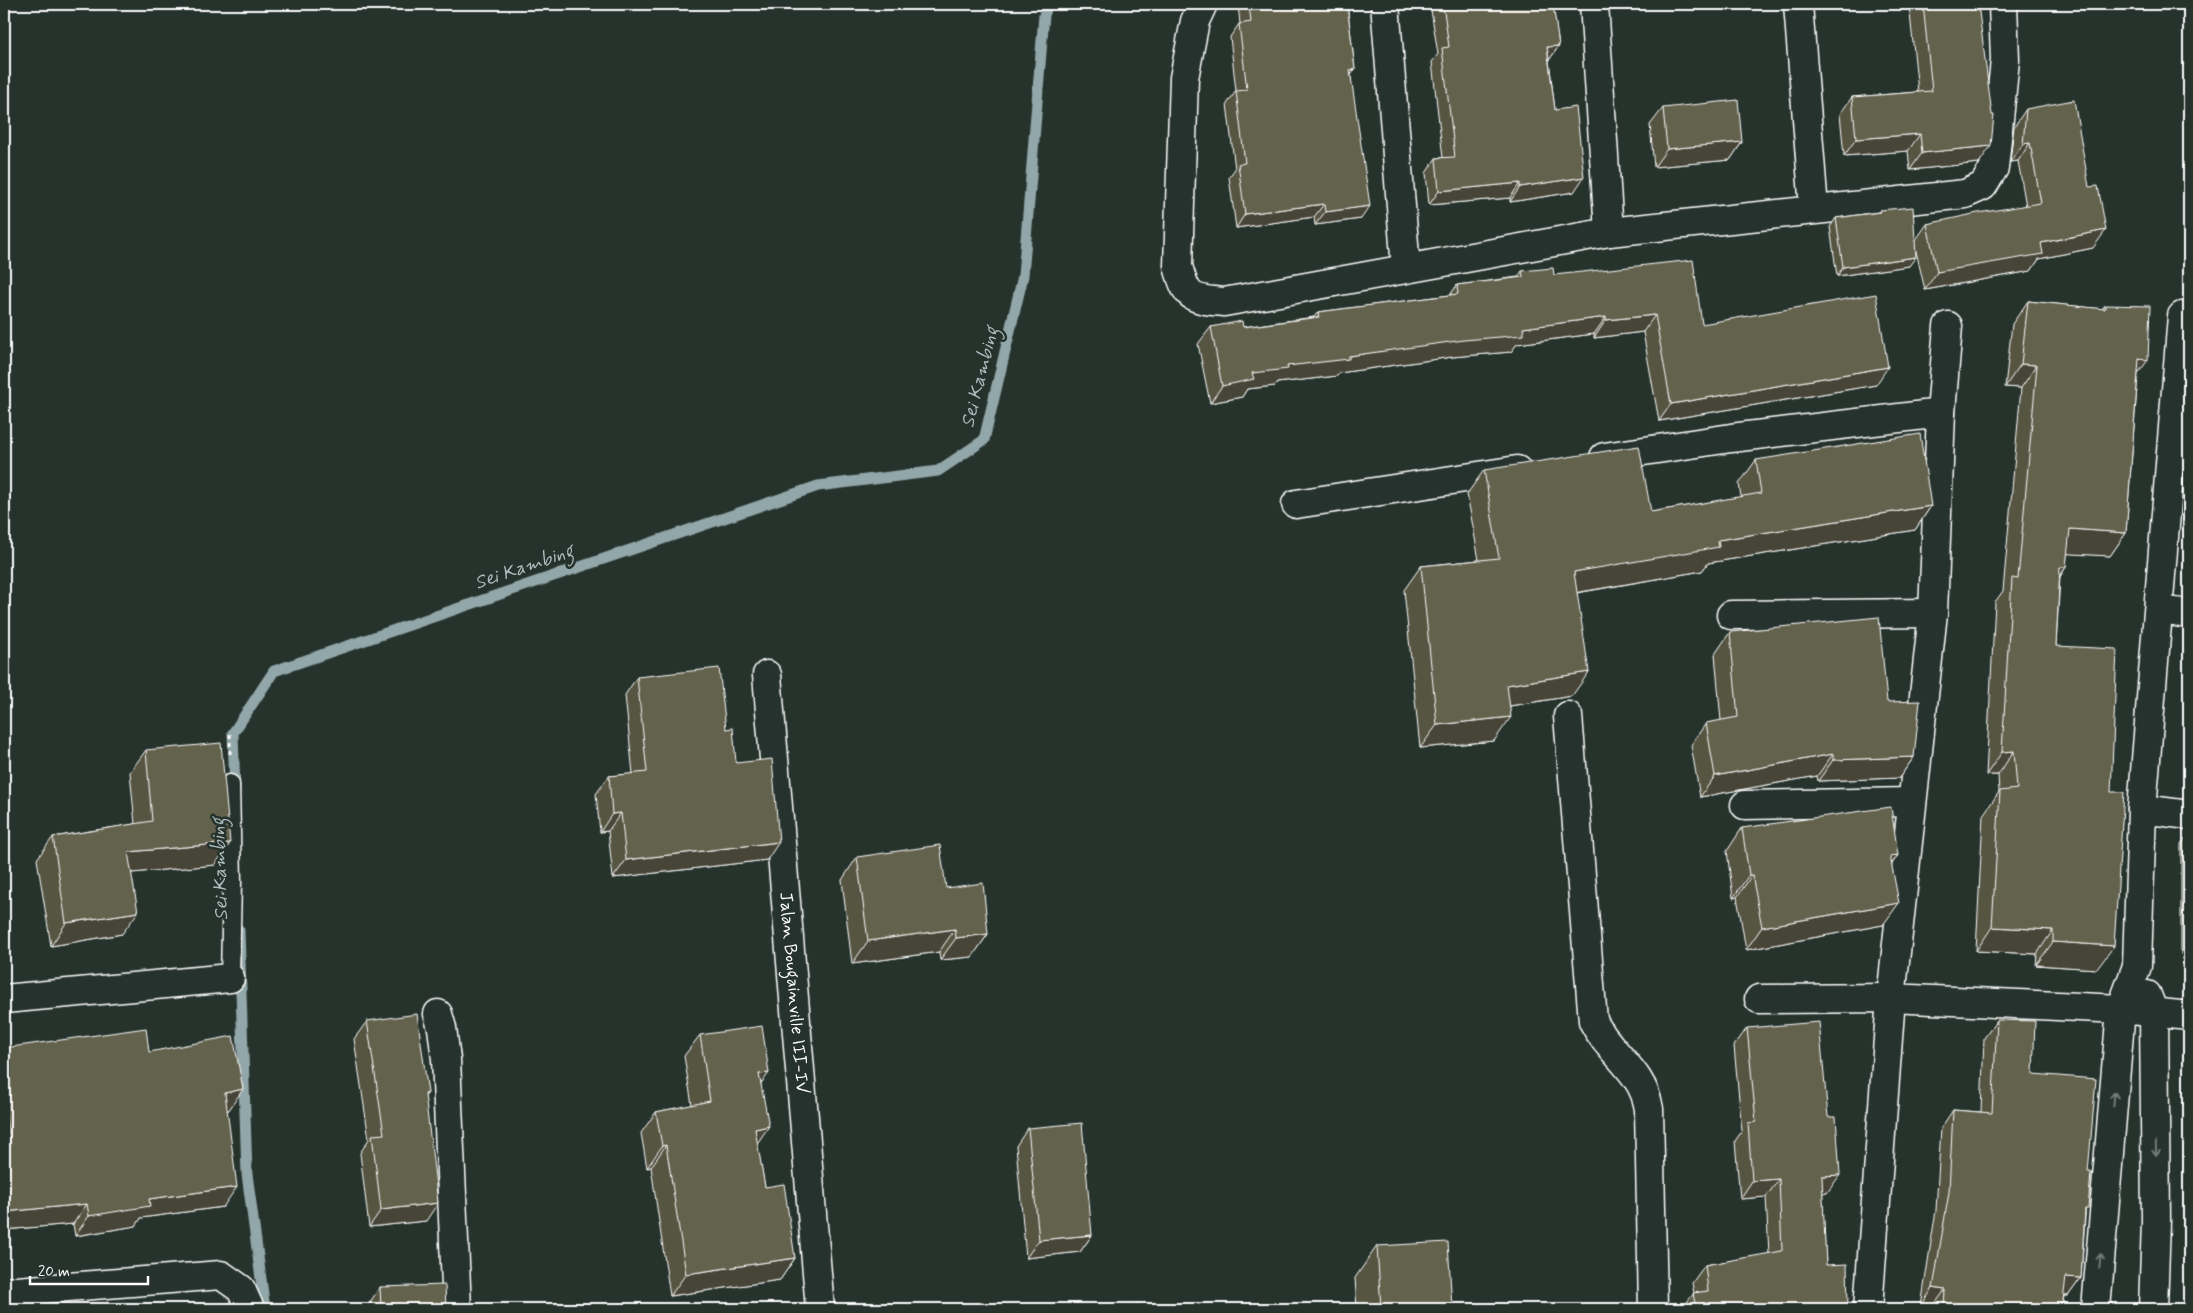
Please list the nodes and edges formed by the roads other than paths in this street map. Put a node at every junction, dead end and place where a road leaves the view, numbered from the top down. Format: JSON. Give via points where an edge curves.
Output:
{"nodes":[{"id":1,"x":1203,"y":4,"type":"edge"},
{"id":2,"x":1385,"y":4,"type":"edge"},
{"id":3,"x":1594,"y":4,"type":"edge"},
{"id":4,"x":1798,"y":4,"type":"edge"},
{"id":5,"x":2003,"y":4,"type":"edge"},
{"id":6,"x":1814,"y":209,"type":"junction"},
{"id":7,"x":1609,"y":232,"type":"junction"},
{"id":8,"x":1406,"y":269,"type":"junction"},
{"id":9,"x":2182,"y":316,"type":"dead end"},
{"id":10,"x":1948,"y":326,"type":"dead end"},
{"id":11,"x":2182,"y":397,"type":"edge"},
{"id":12,"x":1941,"y":413,"type":"junction"},
{"id":13,"x":1582,"y":460,"type":"edge"},
{"id":14,"x":1543,"y":466,"type":"edge"},
{"id":15,"x":1296,"y":504,"type":"dead end"},
{"id":16,"x":2159,"y":610,"type":"junction"},
{"id":17,"x":1933,"y":613,"type":"junction"},
{"id":18,"x":2189,"y":614,"type":"edge"},
{"id":19,"x":1731,"y":615,"type":"dead end"},
{"id":20,"x":767,"y":675,"type":"dead end"},
{"id":21,"x":1568,"y":716,"type":"dead end"},
{"id":22,"x":230,"y":784,"type":"dead end"},
{"id":23,"x":1912,"y":802,"type":"junction"},
{"id":24,"x":1745,"y":805,"type":"dead end"},
{"id":25,"x":2142,"y":808,"type":"junction"},
{"id":26,"x":2189,"y":814,"type":"edge"},
{"id":27,"x":2137,"y":966,"type":"junction"},
{"id":28,"x":230,"y":978,"type":"joint"},
{"id":29,"x":1891,"y":998,"type":"junction"},
{"id":30,"x":4,"y":999,"type":"edge"},
{"id":31,"x":1759,"y":999,"type":"dead end"},
{"id":32,"x":2121,"y":1010,"type":"junction"},
{"id":33,"x":2154,"y":1013,"type":"junction"},
{"id":34,"x":438,"y":1014,"type":"dead end"},
{"id":35,"x":2189,"y":1016,"type":"edge"},
{"id":36,"x":4,"y":1292,"type":"edge"},
{"id":37,"x":250,"y":1309,"type":"edge"},
{"id":38,"x":456,"y":1309,"type":"edge"},
{"id":39,"x":820,"y":1309,"type":"edge"},
{"id":40,"x":1653,"y":1309,"type":"edge"},
{"id":41,"x":1868,"y":1309,"type":"edge"},
{"id":42,"x":2096,"y":1309,"type":"edge"},
{"id":43,"x":2153,"y":1309,"type":"edge"}],
"edges":[{"from":1,"to":8,"type":"street","via":[[1194,21],[1184,78],[1178,266],[1187,291],[1197,300],[1224,302]]},
{"from":2,"to":8,"type":"street"},
{"from":3,"to":7,"type":"street"},
{"from":4,"to":6,"type":"street"},
{"from":5,"to":6,"type":"street","via":[[2005,60],[1994,168],[1982,186],[1965,194]]},
{"from":6,"to":7,"type":"street"},
{"from":7,"to":8,"type":"street"},
{"from":9,"to":11,"type":"street"},
{"from":10,"to":12,"type":"street"},
{"from":11,"to":16,"type":"street"},
{"from":12,"to":13,"type":"street"},
{"from":12,"to":17,"type":"street"},
{"from":14,"to":15,"type":"street"},
{"from":16,"to":18,"type":"street"},
{"from":16,"to":25,"type":"street"},
{"from":17,"to":19,"type":"street"},
{"from":17,"to":23,"type":"street"},
{"from":20,"to":39,"type":"street","name":"Jalan Bougainville III-IV"},
{"from":21,"to":40,"type":"street","via":[[1593,1022],[1601,1038],[1641,1081],[1650,1109]]},
{"from":22,"to":28,"type":"lane"},
{"from":23,"to":24,"type":"street"},
{"from":23,"to":29,"type":"street"},
{"from":25,"to":26,"type":"street"},
{"from":25,"to":27,"type":"street"},
{"from":27,"to":32,"type":"street"},
{"from":27,"to":33,"type":"street"},
{"from":28,"to":30,"type":"street"},
{"from":29,"to":31,"type":"street"},
{"from":29,"to":32,"type":"street"},
{"from":29,"to":41,"type":"street"},
{"from":32,"to":33,"type":"street"},
{"from":42,"to":32,"type":"street","one_way":true},
{"from":33,"to":35,"type":"street"},
{"from":33,"to":43,"type":"street","one_way":true,"via":[[2156,1221]]},
{"from":34,"to":38,"type":"street","via":[[446,1060]]},
{"from":36,"to":37,"type":"street","via":[[221,1275],[241,1289]]}]}
